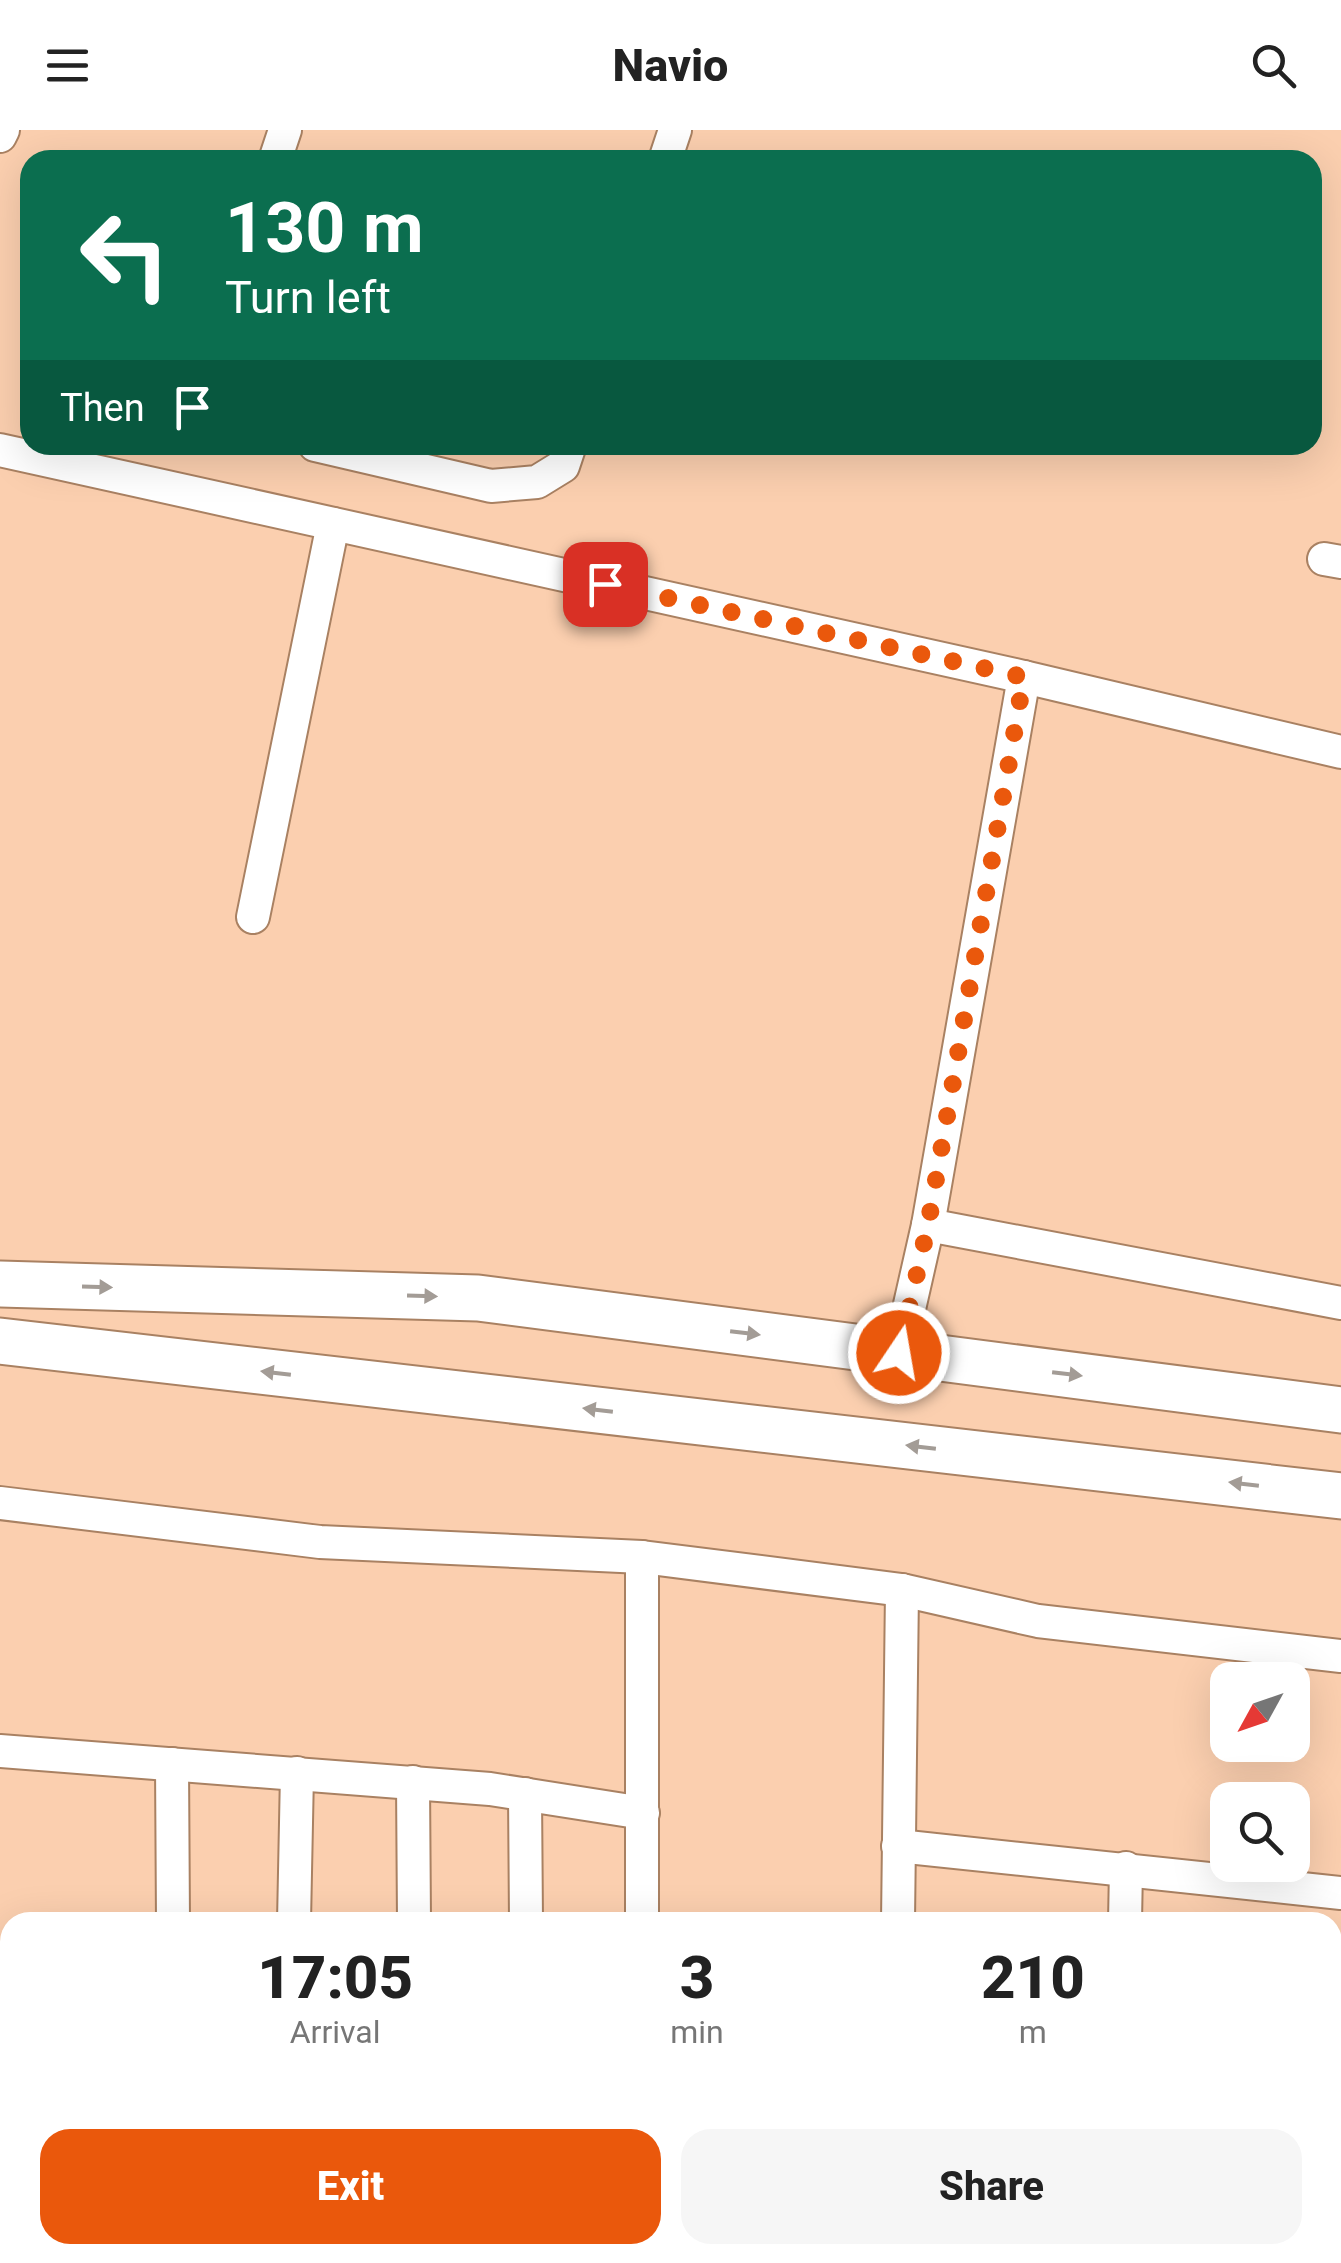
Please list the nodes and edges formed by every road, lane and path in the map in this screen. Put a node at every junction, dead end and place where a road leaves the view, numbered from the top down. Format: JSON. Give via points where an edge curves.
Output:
{"nodes":[{"id":1,"x":22,"y":455,"type":"edge"},
{"id":2,"x":358,"y":455,"type":"edge"},
{"id":3,"x":567,"y":455,"type":"edge"},
{"id":4,"x":333,"y":524,"type":"junction"},
{"id":5,"x":1024,"y":677,"type":"junction"},
{"id":6,"x":1341,"y":752,"type":"edge"},
{"id":7,"x":253,"y":917,"type":"dead end"},
{"id":8,"x":928,"y":1225,"type":"junction"},
{"id":9,"x":0,"y":1284,"type":"edge"},
{"id":10,"x":1341,"y":1303,"type":"edge"},
{"id":11,"x":0,"y":1342,"type":"edge"},
{"id":12,"x":899,"y":1353,"type":"junction"},
{"id":13,"x":1341,"y":1410,"type":"edge"},
{"id":14,"x":1341,"y":1496,"type":"edge"},
{"id":15,"x":0,"y":1503,"type":"edge"},
{"id":16,"x":642,"y":1557,"type":"junction"},
{"id":17,"x":902,"y":1590,"type":"junction"},
{"id":18,"x":1341,"y":1656,"type":"edge"},
{"id":19,"x":0,"y":1751,"type":"edge"},
{"id":20,"x":172,"y":1764,"type":"junction"},
{"id":21,"x":297,"y":1773,"type":"junction"},
{"id":22,"x":412,"y":1782,"type":"junction"},
{"id":23,"x":525,"y":1794,"type":"junction"},
{"id":24,"x":643,"y":1813,"type":"junction"},
{"id":25,"x":898,"y":1846,"type":"junction"},
{"id":26,"x":1126,"y":1868,"type":"junction"},
{"id":27,"x":1341,"y":1893,"type":"edge"},
{"id":28,"x":173,"y":1912,"type":"edge"},
{"id":29,"x":294,"y":1912,"type":"edge"},
{"id":30,"x":414,"y":1912,"type":"edge"},
{"id":31,"x":526,"y":1912,"type":"edge"},
{"id":32,"x":642,"y":1912,"type":"edge"},
{"id":33,"x":898,"y":1912,"type":"edge"},
{"id":34,"x":1125,"y":1912,"type":"edge"}],
"edges":[{"from":1,"to":4,"type":"street"},
{"from":2,"to":3,"type":"street","via":[[491,486],[537,482],[563,466]]},
{"from":4,"to":5,"type":"street"},
{"from":4,"to":7,"type":"street"},
{"from":5,"to":6,"type":"street"},
{"from":5,"to":8,"type":"street"},
{"from":8,"to":10,"type":"street"},
{"from":8,"to":12,"type":"street"},
{"from":9,"to":12,"type":"main road","one_way":true,"via":[[478,1298]]},
{"from":14,"to":11,"type":"main road","one_way":true},
{"from":12,"to":13,"type":"main road","one_way":true},
{"from":15,"to":16,"type":"street","via":[[320,1542]]},
{"from":16,"to":17,"type":"street"},
{"from":16,"to":24,"type":"street"},
{"from":17,"to":18,"type":"street","via":[[1038,1621]]},
{"from":17,"to":25,"type":"street"},
{"from":19,"to":20,"type":"street"},
{"from":20,"to":21,"type":"street"},
{"from":20,"to":28,"type":"street"},
{"from":21,"to":22,"type":"street"},
{"from":21,"to":29,"type":"street"},
{"from":22,"to":23,"type":"street"},
{"from":22,"to":30,"type":"street"},
{"from":23,"to":24,"type":"street"},
{"from":23,"to":31,"type":"street"},
{"from":24,"to":32,"type":"street"},
{"from":25,"to":26,"type":"street"},
{"from":25,"to":33,"type":"street"},
{"from":26,"to":27,"type":"street"},
{"from":26,"to":34,"type":"street"}]}
